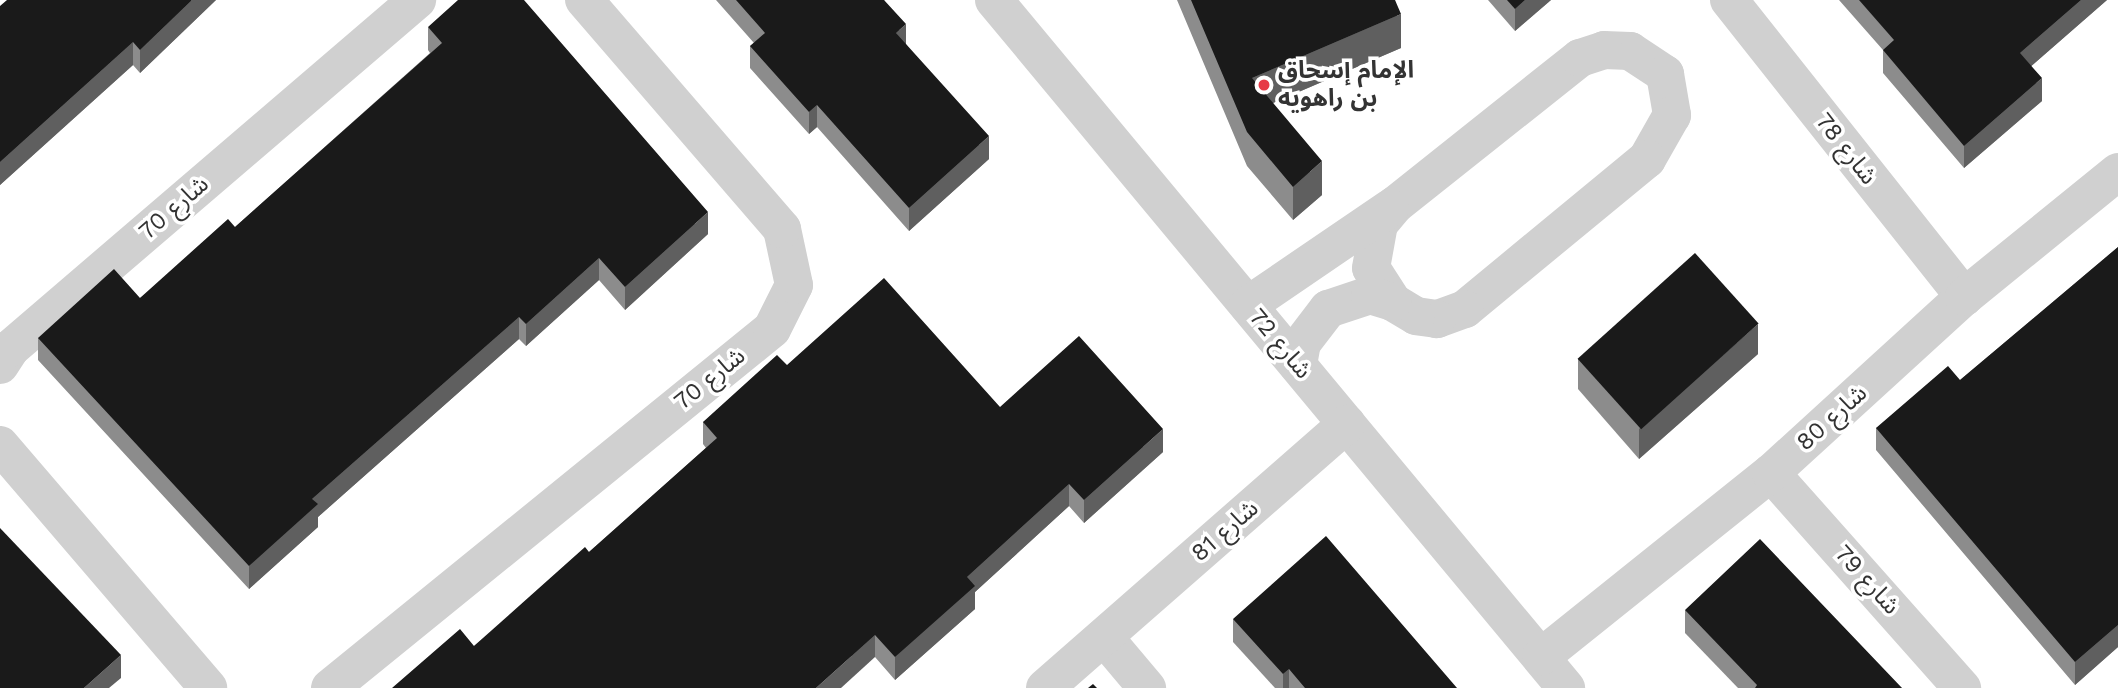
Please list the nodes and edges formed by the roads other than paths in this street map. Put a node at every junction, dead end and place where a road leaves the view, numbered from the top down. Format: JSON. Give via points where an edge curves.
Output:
{"nodes":[{"id":1,"x":417,"y":0,"type":"edge"},
{"id":2,"x":584,"y":0,"type":"edge"},
{"id":3,"x":994,"y":0,"type":"edge"},
{"id":4,"x":1729,"y":0,"type":"edge"},
{"id":5,"x":2118,"y":172,"type":"edge"},
{"id":6,"x":1395,"y":205,"type":"junction"},
{"id":7,"x":1964,"y":297,"type":"junction"},
{"id":8,"x":1393,"y":302,"type":"junction"},
{"id":9,"x":1248,"y":305,"type":"junction"},
{"id":10,"x":0,"y":365,"type":"edge"},
{"id":11,"x":1298,"y":365,"type":"junction"},
{"id":12,"x":1347,"y":424,"type":"junction"},
{"id":13,"x":0,"y":445,"type":"edge"},
{"id":14,"x":1771,"y":473,"type":"junction"},
{"id":15,"x":1104,"y":638,"type":"junction"},
{"id":16,"x":1541,"y":657,"type":"junction"},
{"id":17,"x":208,"y":688,"type":"edge"},
{"id":18,"x":330,"y":688,"type":"edge"},
{"id":19,"x":1045,"y":688,"type":"edge"},
{"id":20,"x":1147,"y":688,"type":"edge"},
{"id":21,"x":1566,"y":688,"type":"edge"},
{"id":22,"x":1962,"y":688,"type":"edge"}],
"edges":[{"from":1,"to":10,"type":"street","name":"شارع 70","via":[[11,348]]},
{"from":2,"to":18,"type":"street","name":"شارع 70","via":[[782,229],[794,285],[772,329]]},
{"from":3,"to":9,"type":"street","name":"شارع 72"},
{"from":4,"to":7,"type":"street","name":"شارع 78"},
{"from":5,"to":7,"type":"street","name":"شارع 80"},
{"from":6,"to":8,"type":"street","via":[[1380,224],[1371,268]]},
{"from":6,"to":8,"type":"street","via":[[1580,58],[1630,51],[1665,74],[1672,115],[1647,159],[1465,309],[1437,319],[1416,316]]},
{"from":6,"to":9,"type":"street"},
{"from":7,"to":14,"type":"street","name":"شارع 80"},
{"from":8,"to":11,"type":"street","via":[[1370,295],[1328,309],[1302,343]]},
{"from":9,"to":11,"type":"street","name":"شارع 72"},
{"from":11,"to":12,"type":"street","name":"شارع 72"},
{"from":12,"to":15,"type":"street","name":"شارع 81"},
{"from":12,"to":16,"type":"street","name":"شارع 72"},
{"from":13,"to":17,"type":"street"},
{"from":14,"to":16,"type":"street","name":"شارع 80"},
{"from":14,"to":22,"type":"street","name":"شارع 79"},
{"from":15,"to":19,"type":"street","name":"شارع 81"},
{"from":15,"to":20,"type":"street"},
{"from":16,"to":21,"type":"street","name":"شارع 72"}]}
